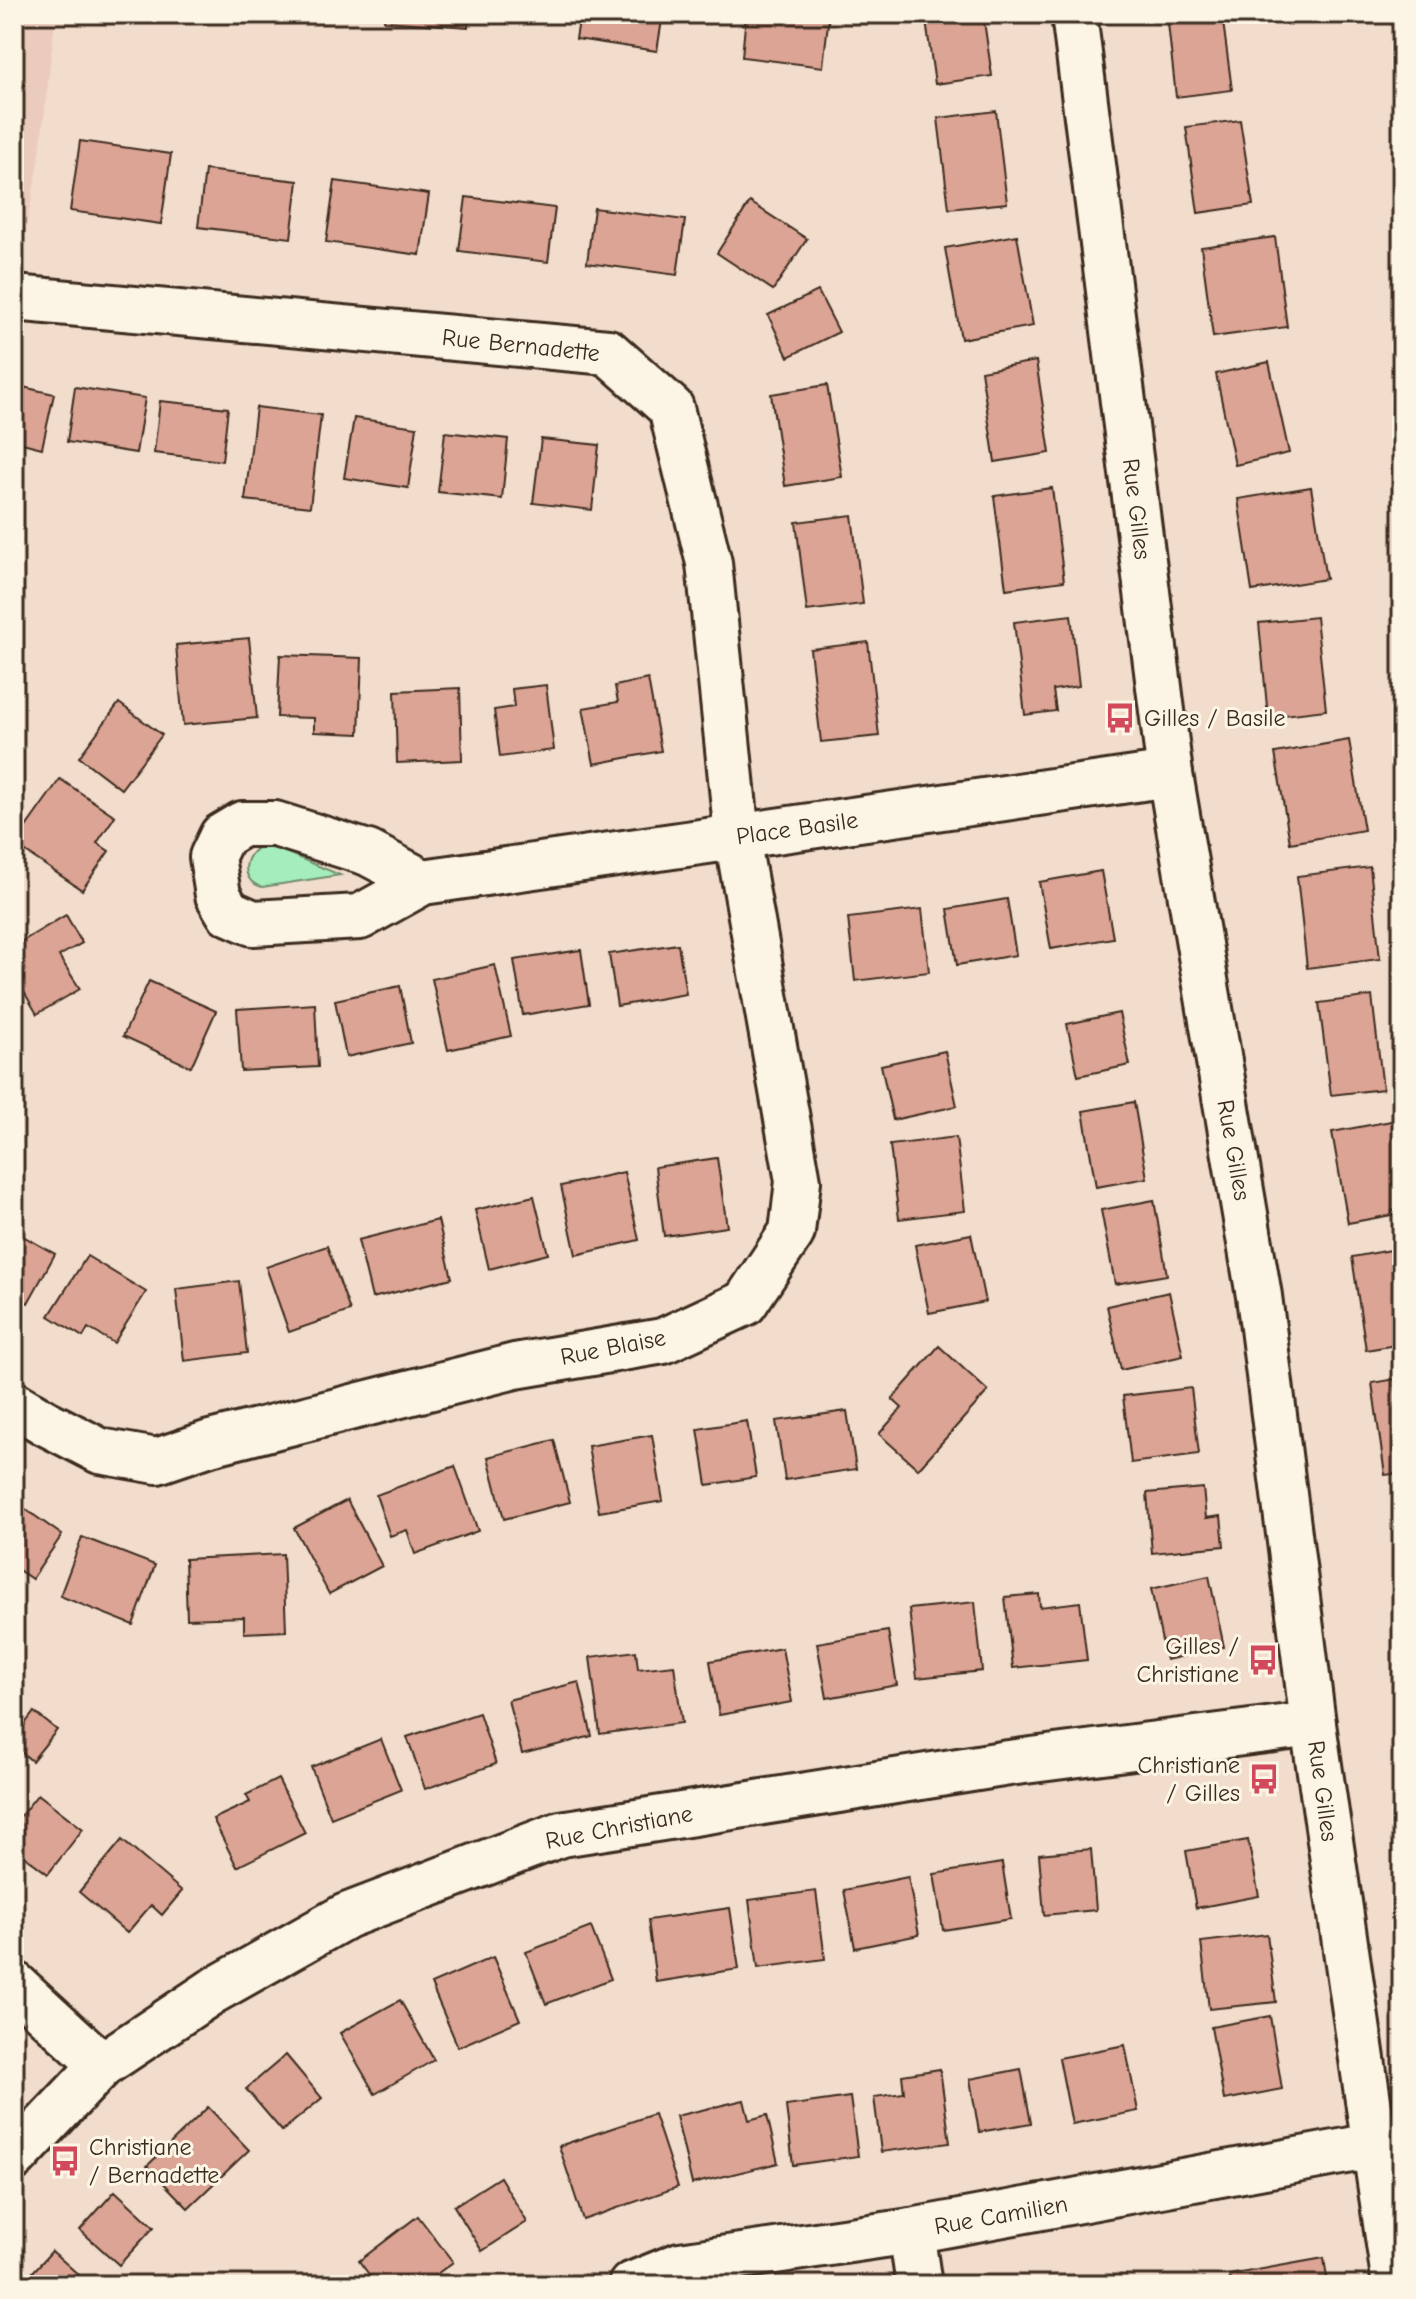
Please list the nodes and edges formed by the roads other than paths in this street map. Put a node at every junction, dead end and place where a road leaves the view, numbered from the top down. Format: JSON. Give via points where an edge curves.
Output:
{"nodes":[{"id":1,"x":1074,"y":14,"type":"edge"},
{"id":2,"x":14,"y":298,"type":"edge"},
{"id":3,"x":1170,"y":774,"type":"junction"},
{"id":4,"x":737,"y":837,"type":"junction"},
{"id":5,"x":423,"y":882,"type":"dead end"},
{"id":6,"x":14,"y":1404,"type":"edge"},
{"id":7,"x":1313,"y":1724,"type":"junction"},
{"id":8,"x":14,"y":1984,"type":"edge"},
{"id":9,"x":102,"y":2065,"type":"junction"},
{"id":10,"x":1373,"y":2146,"type":"junction"},
{"id":11,"x":14,"y":2158,"type":"edge"},
{"id":12,"x":911,"y":2231,"type":"junction"},
{"id":13,"x":631,"y":2285,"type":"edge"},
{"id":14,"x":919,"y":2285,"type":"edge"},
{"id":15,"x":1395,"y":2285,"type":"edge"}],
"edges":[{"from":1,"to":3,"type":"street","name":"Rue Gilles"},
{"from":2,"to":4,"type":"street","name":"Rue Bernadette","via":[[608,352],[671,408],[709,563]]},
{"from":3,"to":4,"type":"street","name":"Place Basile"},
{"from":3,"to":7,"type":"street","name":"Rue Gilles","via":[[1259,1296]]},
{"from":4,"to":5,"type":"street","name":"Place Basile"},
{"from":4,"to":6,"type":"street","name":"Rue Blaise","via":[[798,1181],[792,1232],[745,1303],[663,1341],[515,1366],[157,1461],[100,1451]]},
{"from":7,"to":9,"type":"street","name":"Rue Christiane","via":[[1009,1763],[561,1834],[346,1916],[213,1991]]},
{"from":7,"to":10,"type":"street","name":"Rue Gilles"},
{"from":8,"to":9,"type":"street"},
{"from":9,"to":11,"type":"street","name":"Rue Christiane"},
{"from":10,"to":12,"type":"street","name":"Rue Camilien"},
{"from":10,"to":15,"type":"street","name":"Rue Gilles"},
{"from":12,"to":13,"type":"street","name":"Rue Camilien","via":[[680,2265]]},
{"from":12,"to":14,"type":"street"}]}
